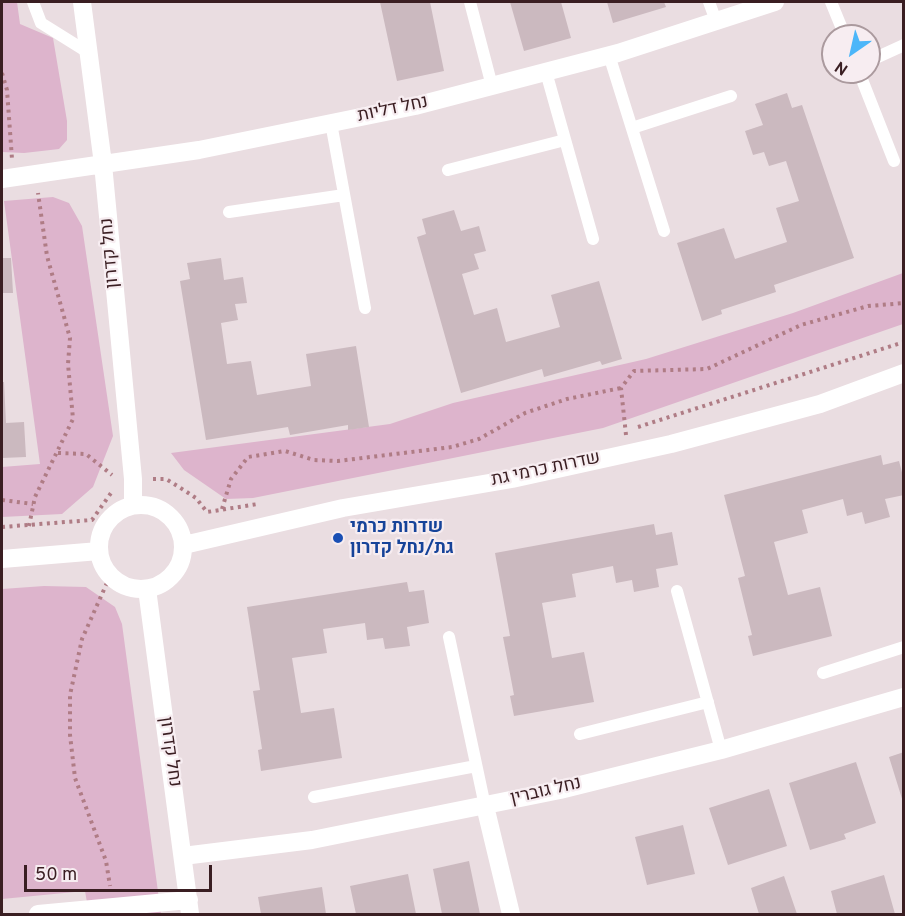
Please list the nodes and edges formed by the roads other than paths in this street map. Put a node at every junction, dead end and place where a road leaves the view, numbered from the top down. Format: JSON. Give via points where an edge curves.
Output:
{"nodes":[{"id":1,"x":33,"y":2,"type":"edge"},
{"id":2,"x":82,"y":2,"type":"edge"},
{"id":3,"x":470,"y":2,"type":"edge"},
{"id":4,"x":709,"y":2,"type":"edge"},
{"id":5,"x":775,"y":2,"type":"edge"},
{"id":6,"x":831,"y":2,"type":"edge"},
{"id":7,"x":716,"y":21,"type":"junction"},
{"id":8,"x":840,"y":24,"type":"edge"},
{"id":9,"x":903,"y":45,"type":"edge"},
{"id":10,"x":88,"y":53,"type":"junction"},
{"id":11,"x":609,"y":55,"type":"junction"},
{"id":12,"x":881,"y":55,"type":"edge"},
{"id":13,"x":546,"y":72,"type":"junction"},
{"id":14,"x":864,"y":84,"type":"edge"},
{"id":15,"x":492,"y":86,"type":"junction"},
{"id":16,"x":731,"y":96,"type":"dead end"},
{"id":17,"x":331,"y":123,"type":"junction"},
{"id":18,"x":632,"y":128,"type":"junction"},
{"id":19,"x":565,"y":140,"type":"junction"},
{"id":20,"x":894,"y":161,"type":"dead end"},
{"id":21,"x":103,"y":164,"type":"junction"},
{"id":22,"x":448,"y":170,"type":"dead end"},
{"id":23,"x":8,"y":178,"type":"edge"},
{"id":24,"x":344,"y":195,"type":"junction"},
{"id":25,"x":229,"y":212,"type":"dead end"},
{"id":26,"x":664,"y":231,"type":"dead end"},
{"id":27,"x":593,"y":238,"type":"dead end"},
{"id":28,"x":365,"y":308,"type":"dead end"},
{"id":29,"x":903,"y":373,"type":"edge"},
{"id":30,"x":133,"y":506,"type":"junction"},
{"id":31,"x":183,"y":545,"type":"junction"},
{"id":32,"x":99,"y":551,"type":"junction"},
{"id":33,"x":2,"y":559,"type":"edge"},
{"id":34,"x":147,"y":589,"type":"junction"},
{"id":35,"x":677,"y":591,"type":"dead end"},
{"id":36,"x":449,"y":637,"type":"dead end"},
{"id":37,"x":903,"y":647,"type":"edge"},
{"id":38,"x":823,"y":673,"type":"dead end"},
{"id":39,"x":903,"y":697,"type":"edge"},
{"id":40,"x":708,"y":702,"type":"junction"},
{"id":41,"x":580,"y":734,"type":"dead end"},
{"id":42,"x":721,"y":750,"type":"junction"},
{"id":43,"x":476,"y":766,"type":"junction"},
{"id":44,"x":314,"y":798,"type":"dead end"},
{"id":45,"x":485,"y":806,"type":"junction"},
{"id":46,"x":183,"y":856,"type":"junction"},
{"id":47,"x":189,"y":907,"type":"edge"},
{"id":48,"x":38,"y":915,"type":"edge"},
{"id":49,"x":511,"y":915,"type":"edge"}],
"edges":[{"from":1,"to":10,"type":"lane","via":[[41,23]]},
{"from":2,"to":10,"type":"street","name":"נחל קדרון"},
{"from":3,"to":15,"type":"lane"},
{"from":4,"to":7,"type":"lane"},
{"from":5,"to":7,"type":"street","name":"נחל דליות"},
{"from":6,"to":8,"type":"lane"},
{"from":7,"to":11,"type":"street","name":"נחל דליות"},
{"from":9,"to":12,"type":"lane"},
{"from":10,"to":21,"type":"street","name":"נחל קדרון"},
{"from":11,"to":13,"type":"street","name":"נחל דליות"},
{"from":11,"to":18,"type":"lane"},
{"from":13,"to":15,"type":"street","name":"נחל דליות"},
{"from":13,"to":19,"type":"lane"},
{"from":14,"to":20,"type":"lane"},
{"from":15,"to":17,"type":"street","name":"נחל דליות"},
{"from":16,"to":18,"type":"lane"},
{"from":17,"to":21,"type":"street","name":"נחל דליות","via":[[199,150]]},
{"from":17,"to":24,"type":"lane"},
{"from":18,"to":26,"type":"lane"},
{"from":19,"to":22,"type":"lane"},
{"from":19,"to":27,"type":"lane"},
{"from":21,"to":23,"type":"street","name":"נחל דליות"},
{"from":21,"to":30,"type":"street","name":"נחל קדרון"},
{"from":24,"to":25,"type":"lane"},
{"from":24,"to":28,"type":"lane"},
{"from":29,"to":31,"type":"street","name":"שדרות כרמי גת","via":[[820,404],[627,453],[343,508]]},
{"from":30,"to":31,"type":"street","via":[[145,505],[167,514],[181,533]]},
{"from":30,"to":32,"type":"street","via":[[121,509],[103,527]]},
{"from":31,"to":34,"type":"street","via":[[183,557],[170,579]]},
{"from":32,"to":33,"type":"street"},
{"from":32,"to":34,"type":"street","via":[[110,576],[134,589]]},
{"from":34,"to":46,"type":"street","name":"נחל קדרון"},
{"from":35,"to":40,"type":"lane"},
{"from":36,"to":43,"type":"lane"},
{"from":37,"to":38,"type":"lane"},
{"from":39,"to":42,"type":"street","name":"נחל גוברין"},
{"from":40,"to":41,"type":"lane"},
{"from":40,"to":42,"type":"lane"},
{"from":42,"to":45,"type":"street","name":"נחל גוברין"},
{"from":43,"to":44,"type":"lane"},
{"from":43,"to":45,"type":"lane"},
{"from":45,"to":46,"type":"street","name":"נחל גוברין","via":[[312,840]]},
{"from":45,"to":49,"type":"street"},
{"from":46,"to":47,"type":"street","name":"נחל קדרון"},
{"from":47,"to":48,"type":"street","via":[[108,908]]}]}
